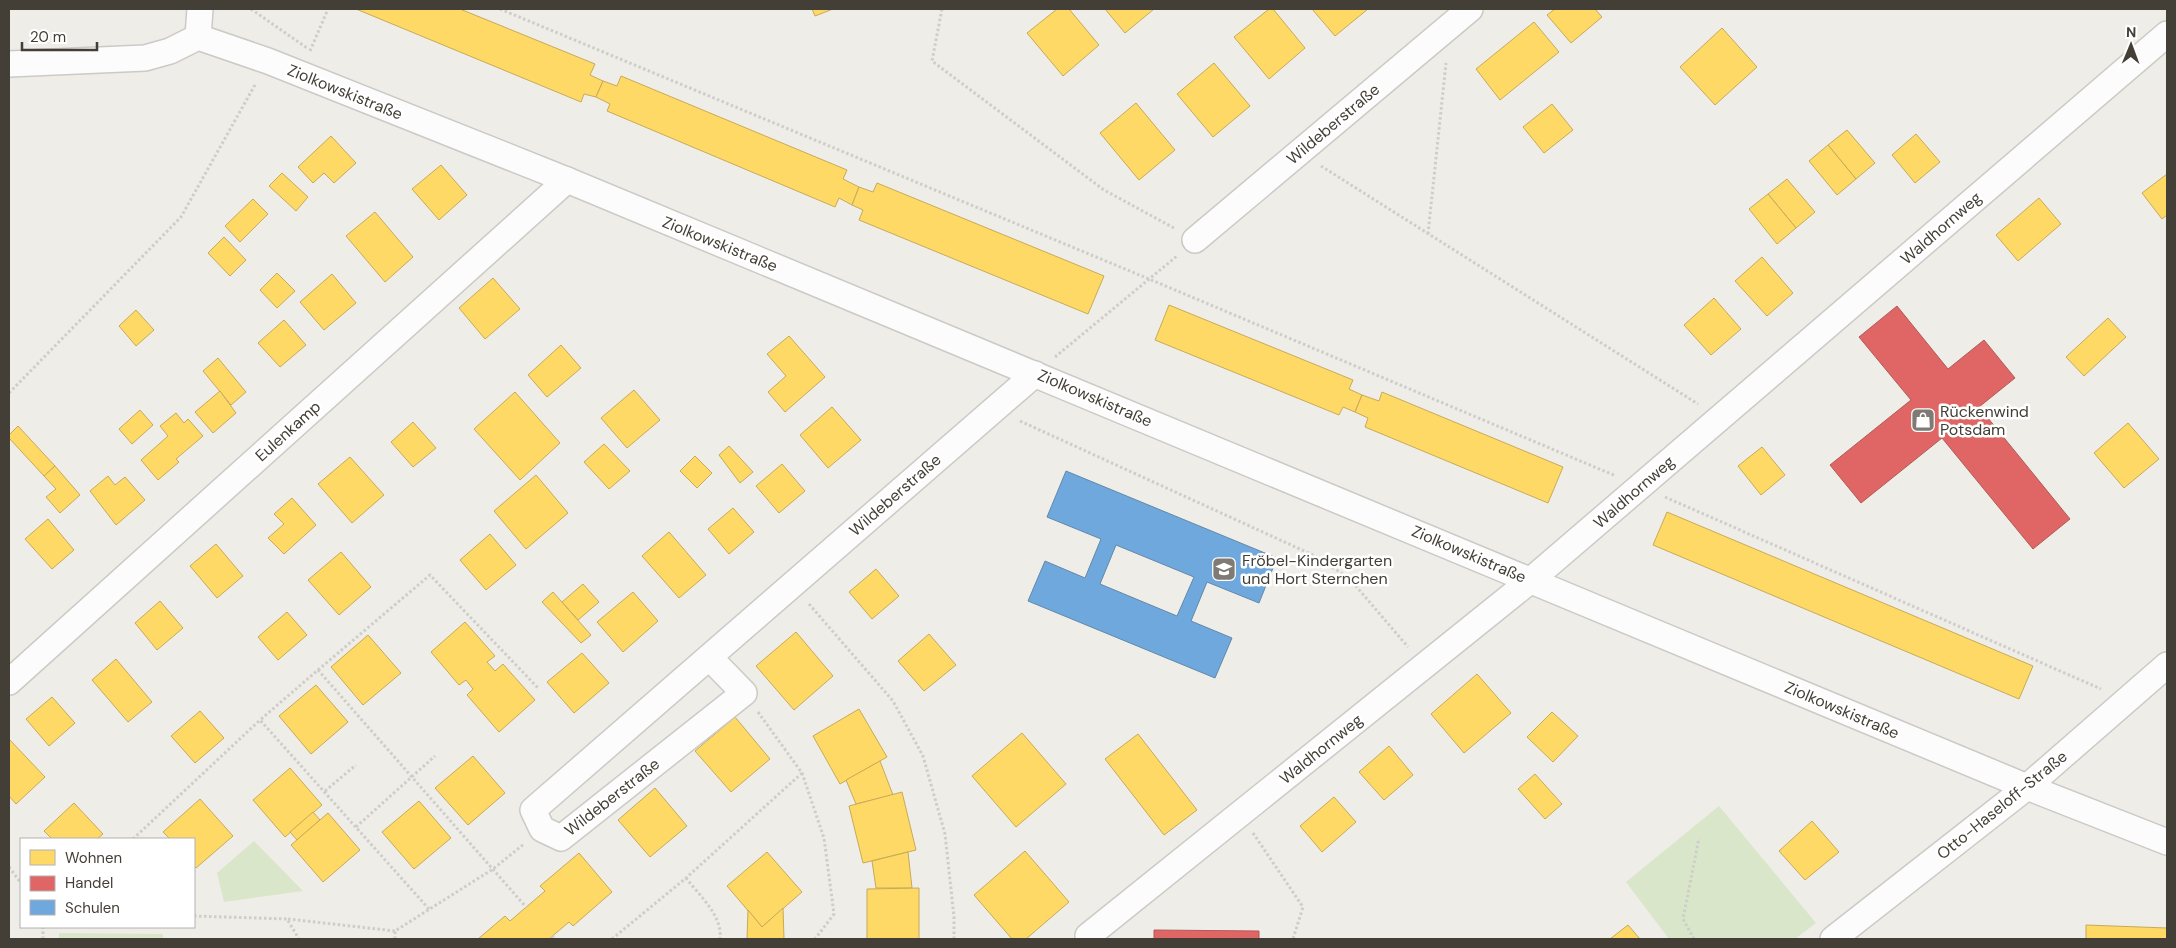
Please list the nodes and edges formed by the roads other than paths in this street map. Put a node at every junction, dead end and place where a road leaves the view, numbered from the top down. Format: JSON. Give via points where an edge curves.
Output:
{"nodes":[{"id":1,"x":200,"y":9,"type":"edge"},
{"id":2,"x":1470,"y":9,"type":"edge"},
{"id":3,"x":2167,"y":34,"type":"edge"},
{"id":4,"x":198,"y":37,"type":"junction"},
{"id":5,"x":9,"y":64,"type":"edge"},
{"id":6,"x":567,"y":180,"type":"junction"},
{"id":7,"x":1196,"y":240,"type":"road end"},
{"id":8,"x":1035,"y":374,"type":"junction"},
{"id":9,"x":1531,"y":580,"type":"junction"},
{"id":10,"x":709,"y":656,"type":"junction"},
{"id":11,"x":2167,"y":665,"type":"edge"},
{"id":12,"x":9,"y":682,"type":"edge"},
{"id":13,"x":2027,"y":787,"type":"junction"},
{"id":14,"x":2167,"y":842,"type":"edge"},
{"id":15,"x":1088,"y":936,"type":"dead end"},
{"id":16,"x":1833,"y":939,"type":"edge"}],
"edges":[{"from":1,"to":4,"type":"street"},
{"from":2,"to":7,"type":"street","name":"Wildeberstraße"},
{"from":3,"to":9,"type":"street","name":"Waldhornweg"},
{"from":4,"to":5,"type":"street","via":[[170,51],[145,58]]},
{"from":4,"to":6,"type":"street","name":"Ziolkowskistraße"},
{"from":6,"to":8,"type":"street","name":"Ziolkowskistraße"},
{"from":6,"to":12,"type":"street","name":"Eulenkamp"},
{"from":8,"to":9,"type":"street","name":"Ziolkowskistraße"},
{"from":8,"to":10,"type":"street","name":"Wildeberstraße"},
{"from":9,"to":13,"type":"street","name":"Ziolkowskistraße"},
{"from":9,"to":15,"type":"street","name":"Waldhornweg"},
{"from":10,"to":10,"type":"street","name":"Wildeberstraße","via":[[533,810],[542,829],[562,838],[744,693]]},
{"from":11,"to":13,"type":"street","name":"Otto-Haseloff-Straße"},
{"from":13,"to":14,"type":"street","name":"Ziolkowskistraße"},
{"from":13,"to":16,"type":"street","name":"Otto-Haseloff-Straße"}]}
